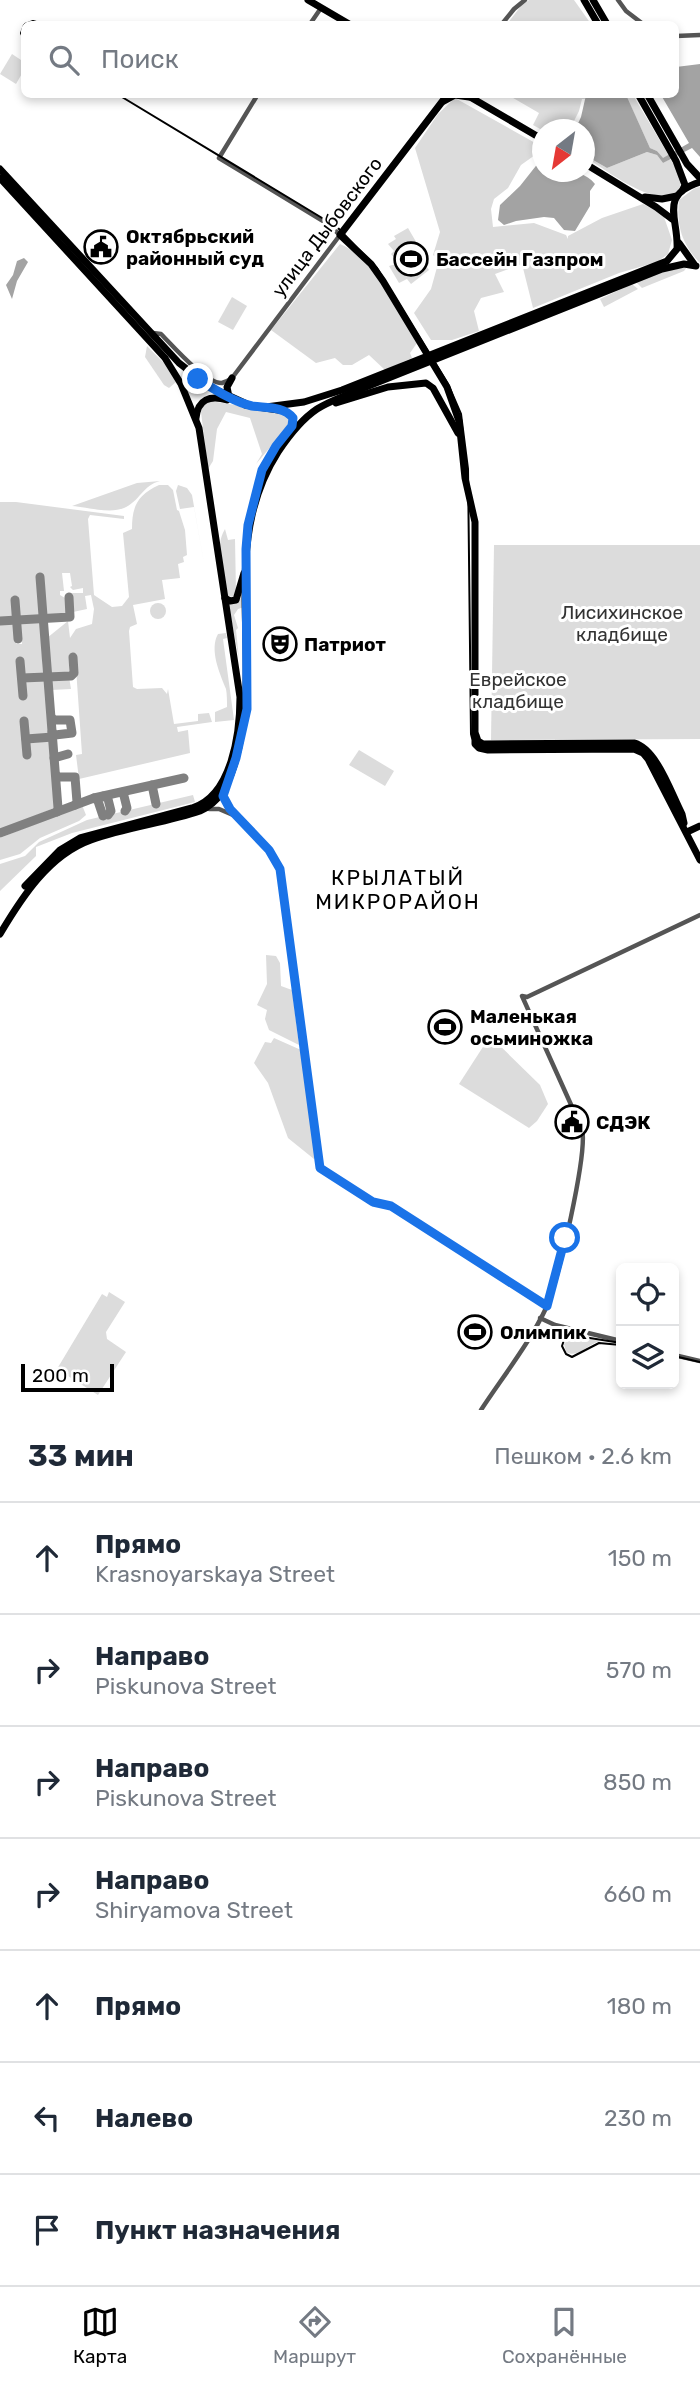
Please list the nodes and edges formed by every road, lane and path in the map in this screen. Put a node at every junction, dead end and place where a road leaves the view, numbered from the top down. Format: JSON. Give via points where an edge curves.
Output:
{"nodes":[{"id":1,"x":308,"y":0,"type":"edge"},
{"id":2,"x":525,"y":0,"type":"edge"},
{"id":3,"x":584,"y":0,"type":"edge"},
{"id":4,"x":593,"y":0,"type":"edge"},
{"id":5,"x":618,"y":0,"type":"edge"},
{"id":6,"x":321,"y":8,"type":"junction"},
{"id":7,"x":312,"y":21,"type":"edge"},
{"id":8,"x":344,"y":21,"type":"edge"},
{"id":9,"x":504,"y":21,"type":"edge"},
{"id":10,"x":596,"y":21,"type":"edge"},
{"id":11,"x":605,"y":21,"type":"edge"},
{"id":12,"x":639,"y":21,"type":"edge"},
{"id":13,"x":700,"y":35,"type":"edge"},
{"id":14,"x":679,"y":36,"type":"edge"},
{"id":15,"x":256,"y":98,"type":"edge"},
{"id":16,"x":471,"y":98,"type":"edge"},
{"id":17,"x":641,"y":98,"type":"edge"},
{"id":18,"x":649,"y":98,"type":"edge"},
{"id":19,"x":440,"y":101,"type":"edge"},
{"id":20,"x":532,"y":133,"type":"edge"},
{"id":21,"x":673,"y":147,"type":"junction"},
{"id":22,"x":679,"y":159,"type":"junction"},
{"id":23,"x":0,"y":169,"type":"edge"},
{"id":24,"x":595,"y":169,"type":"edge"},
{"id":25,"x":0,"y":178,"type":"edge"},
{"id":26,"x":700,"y":180,"type":"edge"},
{"id":27,"x":629,"y":189,"type":"junction"},
{"id":28,"x":679,"y":194,"type":"junction"},
{"id":29,"x":673,"y":222,"type":"junction"},
{"id":30,"x":340,"y":234,"type":"junction"},
{"id":31,"x":677,"y":239,"type":"junction"},
{"id":32,"x":661,"y":267,"type":"junction"},
{"id":33,"x":698,"y":267,"type":"edge"},
{"id":34,"x":151,"y":331,"type":"junction"},
{"id":35,"x":417,"y":363,"type":"junction"},
{"id":36,"x":232,"y":378,"type":"junction"},
{"id":37,"x":327,"y":386,"type":"dead end"},
{"id":38,"x":342,"y":390,"type":"junction"},
{"id":39,"x":229,"y":397,"type":"junction"},
{"id":40,"x":452,"y":398,"type":"junction"},
{"id":41,"x":248,"y":405,"type":"junction"},
{"id":42,"x":325,"y":405,"type":"junction"},
{"id":43,"x":266,"y":407,"type":"junction"},
{"id":44,"x":444,"y":407,"type":"junction"},
{"id":45,"x":196,"y":419,"type":"junction"},
{"id":46,"x":462,"y":452,"type":"junction"},
{"id":47,"x":258,"y":492,"type":"junction"},
{"id":48,"x":246,"y":569,"type":"junction"},
{"id":49,"x":225,"y":598,"type":"junction"},
{"id":50,"x":223,"y":792,"type":"junction"},
{"id":51,"x":204,"y":810,"type":"junction"},
{"id":52,"x":700,"y":826,"type":"edge"},
{"id":53,"x":251,"y":830,"type":"junction"},
{"id":54,"x":687,"y":832,"type":"junction"},
{"id":55,"x":72,"y":846,"type":"junction"},
{"id":56,"x":700,"y":860,"type":"edge"},
{"id":57,"x":52,"y":862,"type":"junction"},
{"id":58,"x":700,"y":915,"type":"edge"},
{"id":59,"x":0,"y":925,"type":"edge"},
{"id":60,"x":0,"y":934,"type":"edge"},
{"id":61,"x":547,"y":1306,"type":"junction"},
{"id":62,"x":541,"y":1318,"type":"junction"},
{"id":63,"x":616,"y":1340,"type":"edge"},
{"id":64,"x":679,"y":1356,"type":"edge"},
{"id":65,"x":700,"y":1361,"type":"edge"},
{"id":66,"x":481,"y":1410,"type":"edge"}],
"edges":[{"from":1,"to":6,"type":"main road"},
{"from":2,"to":9,"type":"street"},
{"from":3,"to":10,"type":"main road"},
{"from":4,"to":11,"type":"main road"},
{"from":5,"to":12,"type":"street"},
{"from":6,"to":7,"type":"street"},
{"from":6,"to":8,"type":"main road"},
{"from":13,"to":14,"type":"street"},
{"from":15,"to":30,"type":"street","via":[[219,158]]},
{"from":16,"to":20,"type":"main road"},
{"from":17,"to":21,"type":"main road"},
{"from":18,"to":21,"type":"main road"},
{"from":19,"to":30,"type":"main road","name":"улица Дыбовского"},
{"from":21,"to":22,"type":"main road"},
{"from":22,"to":26,"type":"main road"},
{"from":22,"to":28,"type":"main road","via":[[684,182]]},
{"from":23,"to":34,"type":"main road"},
{"from":24,"to":27,"type":"main road"},
{"from":25,"to":45,"type":"main road","via":[[170,365]]},
{"from":26,"to":28,"type":"main road"},
{"from":27,"to":28,"type":"main road","via":[[655,199]]},
{"from":27,"to":29,"type":"main road"},
{"from":28,"to":29,"type":"main road"},
{"from":29,"to":31,"type":"main road"},
{"from":30,"to":36,"type":"street","name":"улица Дыбовского"},
{"from":30,"to":40,"type":"main road","via":[[377,272]]},
{"from":31,"to":32,"type":"main road","via":[[674,254]]},
{"from":31,"to":33,"type":"main road"},
{"from":32,"to":33,"type":"main road","via":[[685,263]]},
{"from":32,"to":35,"type":"main road"},
{"from":34,"to":36,"type":"street","via":[[161,334],[216,382]]},
{"from":34,"to":39,"type":"main road","via":[[185,368]]},
{"from":35,"to":38,"type":"main road","via":[[367,377]]},
{"from":35,"to":42,"type":"main road"},
{"from":36,"to":39,"type":"main road","via":[[227,387]]},
{"from":37,"to":38,"type":"main road"},
{"from":38,"to":43,"type":"main road"},
{"from":39,"to":41,"type":"main road"},
{"from":40,"to":44,"type":"main road","via":[[452,408]]},
{"from":40,"to":46,"type":"main road"},
{"from":41,"to":43,"type":"main road"},
{"from":41,"to":45,"type":"main road","via":[[211,397],[201,403]]},
{"from":42,"to":44,"type":"main road","via":[[423,382]]},
{"from":42,"to":47,"type":"main road","via":[[287,440]]},
{"from":43,"to":47,"type":"main road","via":[[288,412],[293,422],[262,470]]},
{"from":44,"to":46,"type":"main road","via":[[457,429]]},
{"from":45,"to":49,"type":"main road"},
{"from":46,"to":54,"type":"main road","via":[[475,522],[476,739],[483,744],[644,746],[653,755]]},
{"from":47,"to":48,"type":"main road","via":[[248,525]]},
{"from":48,"to":49,"type":"main road","via":[[236,600]]},
{"from":48,"to":50,"type":"main road","via":[[247,709]]},
{"from":49,"to":55,"type":"main road","via":[[240,705],[238,728],[220,784],[207,802],[92,833]]},
{"from":50,"to":51,"type":"main road"},
{"from":50,"to":53,"type":"street","via":[[228,807]]},
{"from":51,"to":53,"type":"street","via":[[222,809]]},
{"from":51,"to":55,"type":"main road"},
{"from":52,"to":54,"type":"main road"},
{"from":53,"to":61,"type":"street","via":[[280,869],[320,1168],[373,1202],[391,1206]]},
{"from":54,"to":56,"type":"main road"},
{"from":55,"to":57,"type":"main road"},
{"from":57,"to":59,"type":"main road","via":[[25,887]]},
{"from":57,"to":60,"type":"main road"},
{"from":58,"to":61,"type":"street","via":[[522,996],[584,1135],[575,1197]]},
{"from":61,"to":62,"type":"street"},
{"from":62,"to":63,"type":"street"},
{"from":62,"to":66,"type":"street"},
{"from":64,"to":65,"type":"street"}]}
